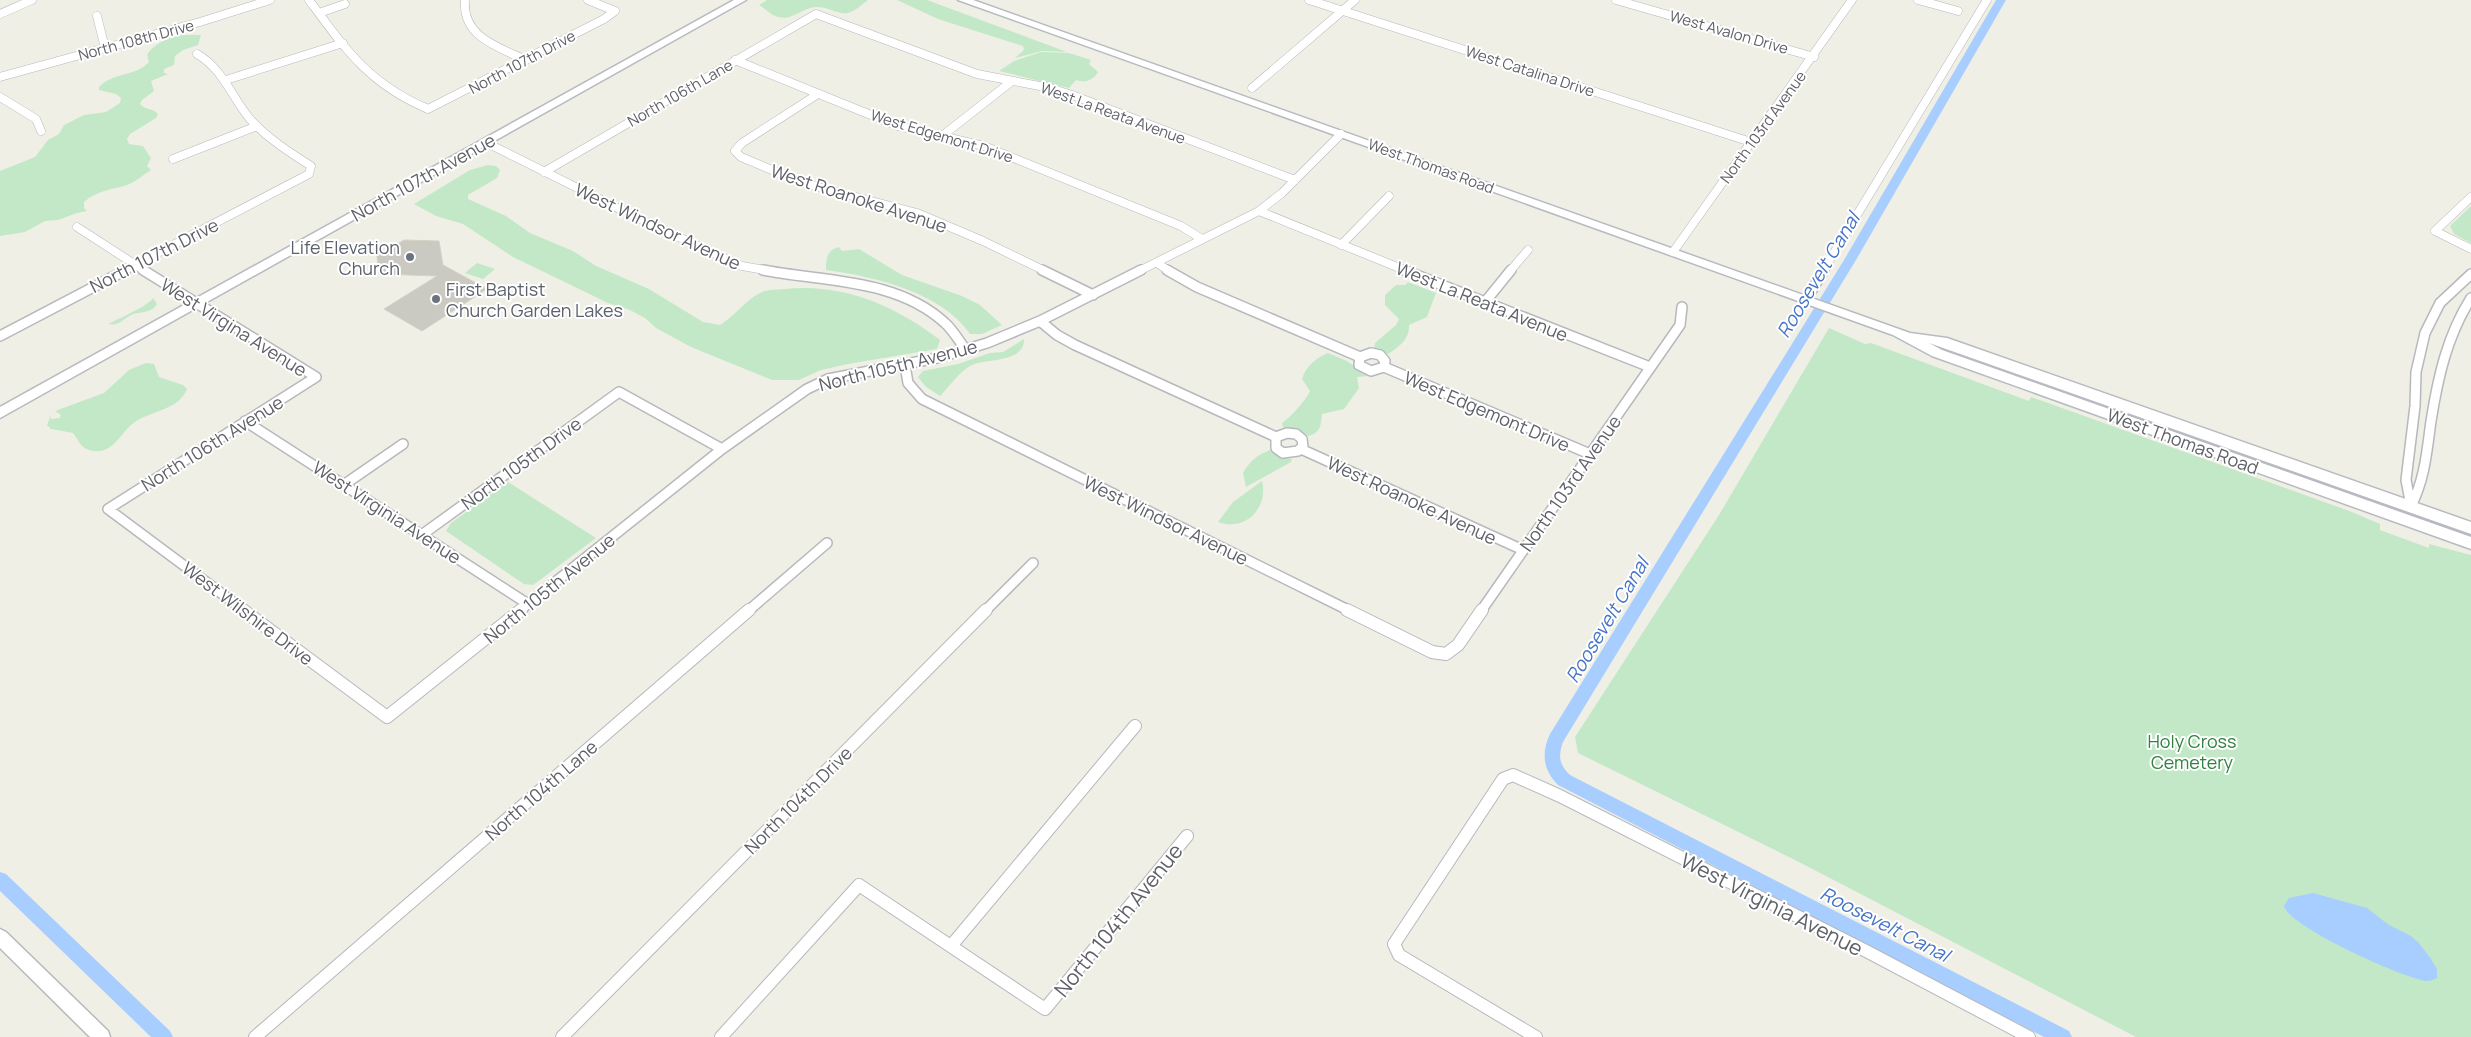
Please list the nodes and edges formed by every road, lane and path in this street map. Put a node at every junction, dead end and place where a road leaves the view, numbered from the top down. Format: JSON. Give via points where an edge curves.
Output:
{"nodes":[{"id":1,"x":32,"y":0,"type":"edge"},
{"id":2,"x":270,"y":0,"type":"edge"},
{"id":3,"x":309,"y":0,"type":"edge"},
{"id":4,"x":465,"y":0,"type":"edge"},
{"id":5,"x":588,"y":0,"type":"edge"},
{"id":6,"x":741,"y":0,"type":"edge"},
{"id":7,"x":963,"y":0,"type":"edge"},
{"id":8,"x":1309,"y":0,"type":"edge"},
{"id":9,"x":1356,"y":0,"type":"edge"},
{"id":10,"x":1616,"y":0,"type":"edge"},
{"id":11,"x":1852,"y":0,"type":"edge"},
{"id":12,"x":1918,"y":0,"type":"edge"},
{"id":13,"x":1988,"y":0,"type":"edge"},
{"id":14,"x":345,"y":4,"type":"dead end"},
{"id":15,"x":1343,"y":11,"type":"junction"},
{"id":16,"x":1958,"y":11,"type":"dead end"},
{"id":17,"x":319,"y":13,"type":"junction"},
{"id":18,"x":0,"y":14,"type":"edge"},
{"id":19,"x":816,"y":14,"type":"joint"},
{"id":20,"x":97,"y":16,"type":"dead end"},
{"id":21,"x":343,"y":43,"type":"junction"},
{"id":22,"x":105,"y":48,"type":"junction"},
{"id":23,"x":197,"y":54,"type":"dead end"},
{"id":24,"x":1814,"y":57,"type":"junction"},
{"id":25,"x":526,"y":60,"type":"junction"},
{"id":26,"x":735,"y":60,"type":"junction"},
{"id":27,"x":0,"y":77,"type":"edge"},
{"id":28,"x":226,"y":80,"type":"junction"},
{"id":29,"x":1012,"y":80,"type":"junction"},
{"id":30,"x":1252,"y":88,"type":"dead end"},
{"id":31,"x":818,"y":94,"type":"junction"},
{"id":32,"x":0,"y":98,"type":"edge"},
{"id":33,"x":257,"y":126,"type":"junction"},
{"id":34,"x":41,"y":131,"type":"dead end"},
{"id":35,"x":1341,"y":134,"type":"junction"},
{"id":36,"x":942,"y":136,"type":"junction"},
{"id":37,"x":485,"y":142,"type":"junction"},
{"id":38,"x":1751,"y":142,"type":"junction"},
{"id":39,"x":173,"y":159,"type":"dead end"},
{"id":40,"x":544,"y":172,"type":"junction"},
{"id":41,"x":1295,"y":180,"type":"junction"},
{"id":42,"x":1389,"y":196,"type":"dead end"},
{"id":43,"x":2471,"y":197,"type":"edge"},
{"id":44,"x":1259,"y":211,"type":"junction"},
{"id":45,"x":77,"y":227,"type":"dead end"},
{"id":46,"x":1202,"y":239,"type":"junction"},
{"id":47,"x":1342,"y":245,"type":"junction"},
{"id":48,"x":2471,"y":249,"type":"edge"},
{"id":49,"x":1528,"y":250,"type":"dead end"},
{"id":50,"x":1673,"y":252,"type":"junction"},
{"id":51,"x":1157,"y":263,"type":"junction"},
{"id":52,"x":135,"y":264,"type":"junction"},
{"id":53,"x":2471,"y":274,"type":"edge"},
{"id":54,"x":1093,"y":295,"type":"junction"},
{"id":55,"x":2471,"y":298,"type":"edge"},
{"id":56,"x":1806,"y":300,"type":"junction"},
{"id":57,"x":1485,"y":302,"type":"junction"},
{"id":58,"x":195,"y":304,"type":"junction"},
{"id":59,"x":1682,"y":307,"type":"dead end"},
{"id":60,"x":1040,"y":321,"type":"junction"},
{"id":61,"x":1898,"y":332,"type":"junction"},
{"id":62,"x":0,"y":336,"type":"edge"},
{"id":63,"x":966,"y":350,"type":"junction"},
{"id":64,"x":1360,"y":357,"type":"junction"},
{"id":65,"x":905,"y":365,"type":"junction"},
{"id":66,"x":1384,"y":367,"type":"junction"},
{"id":67,"x":1650,"y":367,"type":"junction"},
{"id":68,"x":316,"y":377,"type":"joint"},
{"id":69,"x":0,"y":412,"type":"edge"},
{"id":70,"x":246,"y":421,"type":"junction"},
{"id":71,"x":1276,"y":437,"type":"junction"},
{"id":72,"x":403,"y":444,"type":"dead end"},
{"id":73,"x":722,"y":449,"type":"junction"},
{"id":74,"x":1301,"y":449,"type":"junction"},
{"id":75,"x":1590,"y":454,"type":"junction"},
{"id":76,"x":345,"y":484,"type":"junction"},
{"id":77,"x":2411,"y":506,"type":"junction"},
{"id":78,"x":108,"y":508,"type":"joint"},
{"id":79,"x":2471,"y":528,"type":"edge"},
{"id":80,"x":423,"y":534,"type":"junction"},
{"id":81,"x":827,"y":543,"type":"dead end"},
{"id":82,"x":2471,"y":543,"type":"edge"},
{"id":83,"x":1523,"y":550,"type":"junction"},
{"id":84,"x":1033,"y":563,"type":"dead end"},
{"id":85,"x":528,"y":604,"type":"junction"},
{"id":86,"x":1446,"y":654,"type":"joint"},
{"id":87,"x":387,"y":717,"type":"joint"},
{"id":88,"x":1135,"y":726,"type":"dead end"},
{"id":89,"x":1187,"y":836,"type":"dead end"},
{"id":90,"x":0,"y":937,"type":"edge"},
{"id":91,"x":951,"y":946,"type":"junction"},
{"id":92,"x":102,"y":1037,"type":"edge"},
{"id":93,"x":255,"y":1037,"type":"edge"},
{"id":94,"x":562,"y":1037,"type":"edge"},
{"id":95,"x":721,"y":1037,"type":"edge"},
{"id":96,"x":1536,"y":1037,"type":"edge"},
{"id":97,"x":2030,"y":1037,"type":"edge"}],
"edges":[{"from":1,"to":18,"type":"street"},
{"from":2,"to":22,"type":"street","name":"North 108th Drive"},
{"from":3,"to":17,"type":"street"},
{"from":4,"to":25,"type":"street","via":[[465,20],[476,33]]},
{"from":5,"to":25,"type":"street","name":"North 107th Drive","via":[[614,11]]},
{"from":6,"to":37,"type":"main road","name":"North 107th Avenue"},
{"from":7,"to":35,"type":"main road","name":"West Thomas Road"},
{"from":8,"to":15,"type":"street","name":"West Catalina Drive"},
{"from":9,"to":15,"type":"street"},
{"from":10,"to":24,"type":"street","name":"West Avalon Drive"},
{"from":11,"to":24,"type":"street","name":"North 103rd Avenue"},
{"from":12,"to":16,"type":"street"},
{"from":13,"to":56,"type":"street"},
{"from":14,"to":17,"type":"street"},
{"from":15,"to":30,"type":"street"},
{"from":15,"to":38,"type":"street","name":"West Catalina Drive"},
{"from":17,"to":21,"type":"street"},
{"from":19,"to":26,"type":"street","name":"North 106th Lane"},
{"from":19,"to":29,"type":"street","name":"West La Reata Avenue","via":[[977,74]]},
{"from":20,"to":22,"type":"street"},
{"from":21,"to":25,"type":"street","name":"North 107th Drive","via":[[355,62],[381,86],[428,109]]},
{"from":21,"to":28,"type":"street"},
{"from":22,"to":27,"type":"street","name":"North 108th Drive"},
{"from":23,"to":28,"type":"street","via":[[210,60]]},
{"from":24,"to":38,"type":"street","name":"North 103rd Avenue"},
{"from":26,"to":31,"type":"street","name":"West Edgemont Drive"},
{"from":26,"to":40,"type":"street","name":"North 106th Lane"},
{"from":28,"to":33,"type":"street"},
{"from":29,"to":36,"type":"street"},
{"from":29,"to":41,"type":"street","name":"West La Reata Avenue","via":[[1072,95]]},
{"from":31,"to":36,"type":"street","name":"West Edgemont Drive","via":[[898,126]]},
{"from":31,"to":54,"type":"street","name":"West Roanoke Avenue","via":[[742,143],[735,151],[740,157],[803,183],[917,213]]},
{"from":32,"to":34,"type":"street","via":[[36,119]]},
{"from":33,"to":39,"type":"street"},
{"from":33,"to":52,"type":"street","name":"North 107th Drive","via":[[311,166],[308,174]]},
{"from":35,"to":41,"type":"street","name":"North 105th Avenue"},
{"from":35,"to":50,"type":"main road","name":"West Thomas Road"},
{"from":36,"to":46,"type":"street","name":"West Edgemont Drive","via":[[984,146],[1181,226]]},
{"from":37,"to":40,"type":"street","name":"West Windsor Avenue"},
{"from":37,"to":58,"type":"main road","name":"North 107th Avenue"},
{"from":38,"to":50,"type":"street","name":"North 103rd Avenue"},
{"from":40,"to":63,"type":"street","name":"West Windsor Avenue","via":[[742,266],[855,283],[899,294],[945,323]]},
{"from":41,"to":44,"type":"street","name":"North 105th Avenue"},
{"from":42,"to":47,"type":"street"},
{"from":43,"to":48,"type":"street","via":[[2435,231]]},
{"from":44,"to":46,"type":"street","name":"North 105th Avenue"},
{"from":44,"to":47,"type":"street","name":"West La Reata Avenue"},
{"from":45,"to":52,"type":"street","name":"West Virgina Avenue"},
{"from":46,"to":51,"type":"street","name":"North 105th Avenue"},
{"from":47,"to":57,"type":"street","name":"West La Reata Avenue"},
{"from":49,"to":57,"type":"street"},
{"from":50,"to":56,"type":"main road","name":"West Thomas Road"},
{"from":51,"to":54,"type":"street","name":"North 105th Avenue"},
{"from":51,"to":64,"type":"street","name":"West Edgemont Drive","via":[[1198,287]]},
{"from":52,"to":58,"type":"street","name":"West Virgina Avenue"},
{"from":52,"to":62,"type":"street","name":"North 107th Drive"},
{"from":53,"to":77,"type":"street","via":[[2440,303],[2425,333],[2416,372],[2406,480]]},
{"from":54,"to":60,"type":"street","name":"North 105th Avenue"},
{"from":55,"to":77,"type":"street","via":[[2459,316],[2446,348],[2434,401],[2422,487]]},
{"from":56,"to":61,"type":"main road","name":"West Thomas Road"},
{"from":57,"to":67,"type":"street","name":"West La Reata Avenue"},
{"from":58,"to":68,"type":"street","name":"West Virgina Avenue"},
{"from":58,"to":69,"type":"main road","name":"North 107th Avenue"},
{"from":59,"to":67,"type":"street","name":"North 103rd Avenue","via":[[1680,326]]},
{"from":60,"to":63,"type":"street","name":"North 105th Avenue"},
{"from":60,"to":71,"type":"street","via":[[1075,345]]},
{"from":61,"to":77,"type":"main road","name":"West Thomas Road","via":[[1942,341]]},
{"from":61,"to":82,"type":"main road","name":"West Thomas Road","via":[[1937,353]]},
{"from":63,"to":65,"type":"street","name":"North 105th Avenue"},
{"from":64,"to":66,"type":"street","name":"West Edgemont Drive","via":[[1359,365],[1365,370]]},
{"from":64,"to":66,"type":"street","name":"West Edgemont Drive","via":[[1371,352],[1380,355],[1386,361]]},
{"from":65,"to":73,"type":"street","name":"North 105th Avenue","via":[[836,378],[807,388]]},
{"from":65,"to":86,"type":"street","name":"West Windsor Avenue","via":[[908,383],[922,399],[1432,652]]},
{"from":66,"to":75,"type":"street","name":"West Edgemont Drive"},
{"from":67,"to":75,"type":"street","name":"North 103rd Avenue"},
{"from":68,"to":70,"type":"street","name":"North 106th Avenue"},
{"from":70,"to":76,"type":"street","name":"West Virginia Avenue"},
{"from":70,"to":78,"type":"street","name":"North 106th Avenue"},
{"from":71,"to":74,"type":"street","via":[[1274,444],[1283,452],[1293,453]]},
{"from":71,"to":74,"type":"street","via":[[1283,433],[1296,434],[1302,439]]},
{"from":72,"to":76,"type":"street"},
{"from":73,"to":80,"type":"street","name":"North 105th Drive","via":[[619,392]]},
{"from":73,"to":85,"type":"street","name":"North 105th Avenue"},
{"from":74,"to":83,"type":"street","name":"West Roanoke Avenue"},
{"from":75,"to":83,"type":"street","name":"North 103rd Avenue"},
{"from":76,"to":80,"type":"street","name":"West Virginia Avenue"},
{"from":77,"to":79,"type":"main road","name":"West Thomas Road"},
{"from":78,"to":87,"type":"street","name":"West Wilshire Drive"},
{"from":80,"to":85,"type":"street","name":"West Virginia Avenue"},
{"from":81,"to":93,"type":"street","name":"North 104th Lane"},
{"from":83,"to":86,"type":"street","name":"North 103rd Avenue","via":[[1458,645]]},
{"from":84,"to":94,"type":"street","name":"North 104th Drive"},
{"from":85,"to":87,"type":"street","name":"North 105th Avenue"},
{"from":88,"to":91,"type":"street"},
{"from":89,"to":91,"type":"street","name":"North 104th Avenue","via":[[1045,1010]]},
{"from":90,"to":92,"type":"street"},
{"from":91,"to":95,"type":"street","name":"North 104th Avenue","via":[[859,885]]},
{"from":96,"to":97,"type":"street","name":"West Virginia Avenue","via":[[1399,955],[1394,944],[1503,779],[1513,775],[1859,947]]}]}
